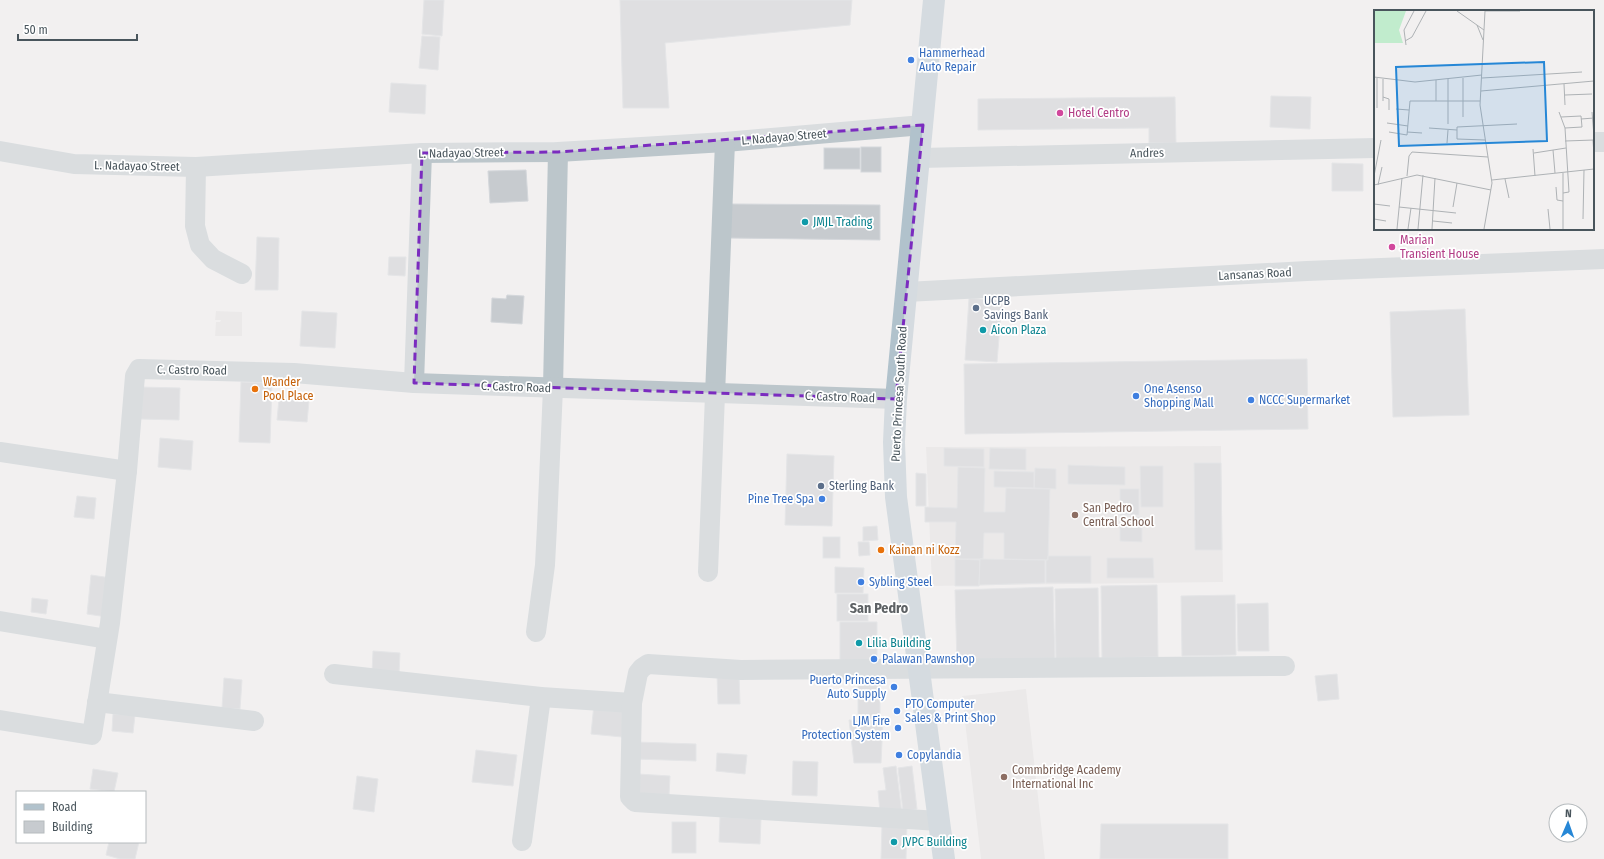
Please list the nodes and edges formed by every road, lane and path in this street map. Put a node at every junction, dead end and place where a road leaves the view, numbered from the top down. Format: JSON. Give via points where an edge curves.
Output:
{"nodes":[{"id":1,"x":934,"y":0,"type":"edge"},
{"id":2,"x":923,"y":125,"type":"junction"},
{"id":3,"x":725,"y":142,"type":"junction"},
{"id":4,"x":1374,"y":148,"type":"edge"},
{"id":5,"x":0,"y":151,"type":"edge"},
{"id":6,"x":558,"y":152,"type":"junction"},
{"id":7,"x":422,"y":153,"type":"junction"},
{"id":8,"x":920,"y":158,"type":"junction"},
{"id":9,"x":196,"y":167,"type":"junction"},
{"id":10,"x":1604,"y":259,"type":"edge"},
{"id":11,"x":242,"y":274,"type":"dead end"},
{"id":12,"x":906,"y":292,"type":"junction"},
{"id":13,"x":414,"y":383,"type":"junction"},
{"id":14,"x":553,"y":388,"type":"junction"},
{"id":15,"x":716,"y":394,"type":"junction"},
{"id":16,"x":896,"y":398,"type":"junction"},
{"id":17,"x":0,"y":452,"type":"edge"},
{"id":18,"x":127,"y":471,"type":"junction"},
{"id":19,"x":708,"y":572,"type":"dead end"},
{"id":20,"x":0,"y":621,"type":"edge"},
{"id":21,"x":536,"y":632,"type":"dead end"},
{"id":22,"x":107,"y":639,"type":"junction"},
{"id":23,"x":1285,"y":666,"type":"dead end"},
{"id":24,"x":919,"y":669,"type":"junction"},
{"id":25,"x":334,"y":674,"type":"dead end"},
{"id":26,"x":541,"y":697,"type":"junction"},
{"id":27,"x":97,"y":702,"type":"junction"},
{"id":28,"x":632,"y":703,"type":"junction"},
{"id":29,"x":0,"y":720,"type":"edge"},
{"id":30,"x":254,"y":721,"type":"dead end"},
{"id":31,"x":938,"y":821,"type":"junction"},
{"id":32,"x":522,"y":840,"type":"dead end"},
{"id":33,"x":944,"y":859,"type":"edge"}],
"edges":[{"from":1,"to":2,"type":"main road","name":"Puerto Princesa South Road"},
{"from":2,"to":3,"type":"street","name":"L. Nadayao Street"},
{"from":2,"to":8,"type":"main road","name":"Puerto Princesa South Road"},
{"from":3,"to":6,"type":"street","name":"L. Nadayao Street"},
{"from":3,"to":15,"type":"street"},
{"from":4,"to":8,"type":"street","name":"Andres"},
{"from":5,"to":9,"type":"street","name":"L. Nadayao Street","via":[[74,164]]},
{"from":6,"to":7,"type":"street","name":"L. Nadayao Street"},
{"from":6,"to":14,"type":"street"},
{"from":7,"to":9,"type":"street","name":"L. Nadayao Street"},
{"from":7,"to":13,"type":"street"},
{"from":8,"to":12,"type":"main road","name":"Puerto Princesa South Road"},
{"from":9,"to":11,"type":"street","via":[[195,226],[200,245],[213,259]]},
{"from":10,"to":12,"type":"street","name":"Lansanas Road","via":[[1306,271]]},
{"from":12,"to":16,"type":"main road","name":"Puerto Princesa South Road"},
{"from":13,"to":14,"type":"street","name":"C. Castro Road"},
{"from":13,"to":18,"type":"street","name":"C. Castro Road","via":[[294,372],[142,369],[135,376]]},
{"from":14,"to":15,"type":"street","name":"C. Castro Road"},
{"from":14,"to":21,"type":"street","via":[[545,565]]},
{"from":15,"to":16,"type":"street","name":"C. Castro Road"},
{"from":15,"to":19,"type":"street"},
{"from":16,"to":24,"type":"main road","name":"Puerto Princesa South Road","via":[[896,497]]},
{"from":17,"to":18,"type":"street"},
{"from":18,"to":22,"type":"street"},
{"from":20,"to":22,"type":"street"},
{"from":22,"to":27,"type":"street"},
{"from":23,"to":24,"type":"street"},
{"from":24,"to":28,"type":"street","via":[[741,670],[648,664],[638,673]]},
{"from":24,"to":31,"type":"main road","name":"Puerto Princesa South Road"},
{"from":25,"to":26,"type":"street"},
{"from":26,"to":28,"type":"street"},
{"from":26,"to":32,"type":"street"},
{"from":27,"to":29,"type":"street","via":[[92,735]]},
{"from":27,"to":30,"type":"street"},
{"from":28,"to":31,"type":"street","via":[[630,797],[635,802]]},
{"from":31,"to":33,"type":"main road","name":"Puerto Princesa South Road"}]}
